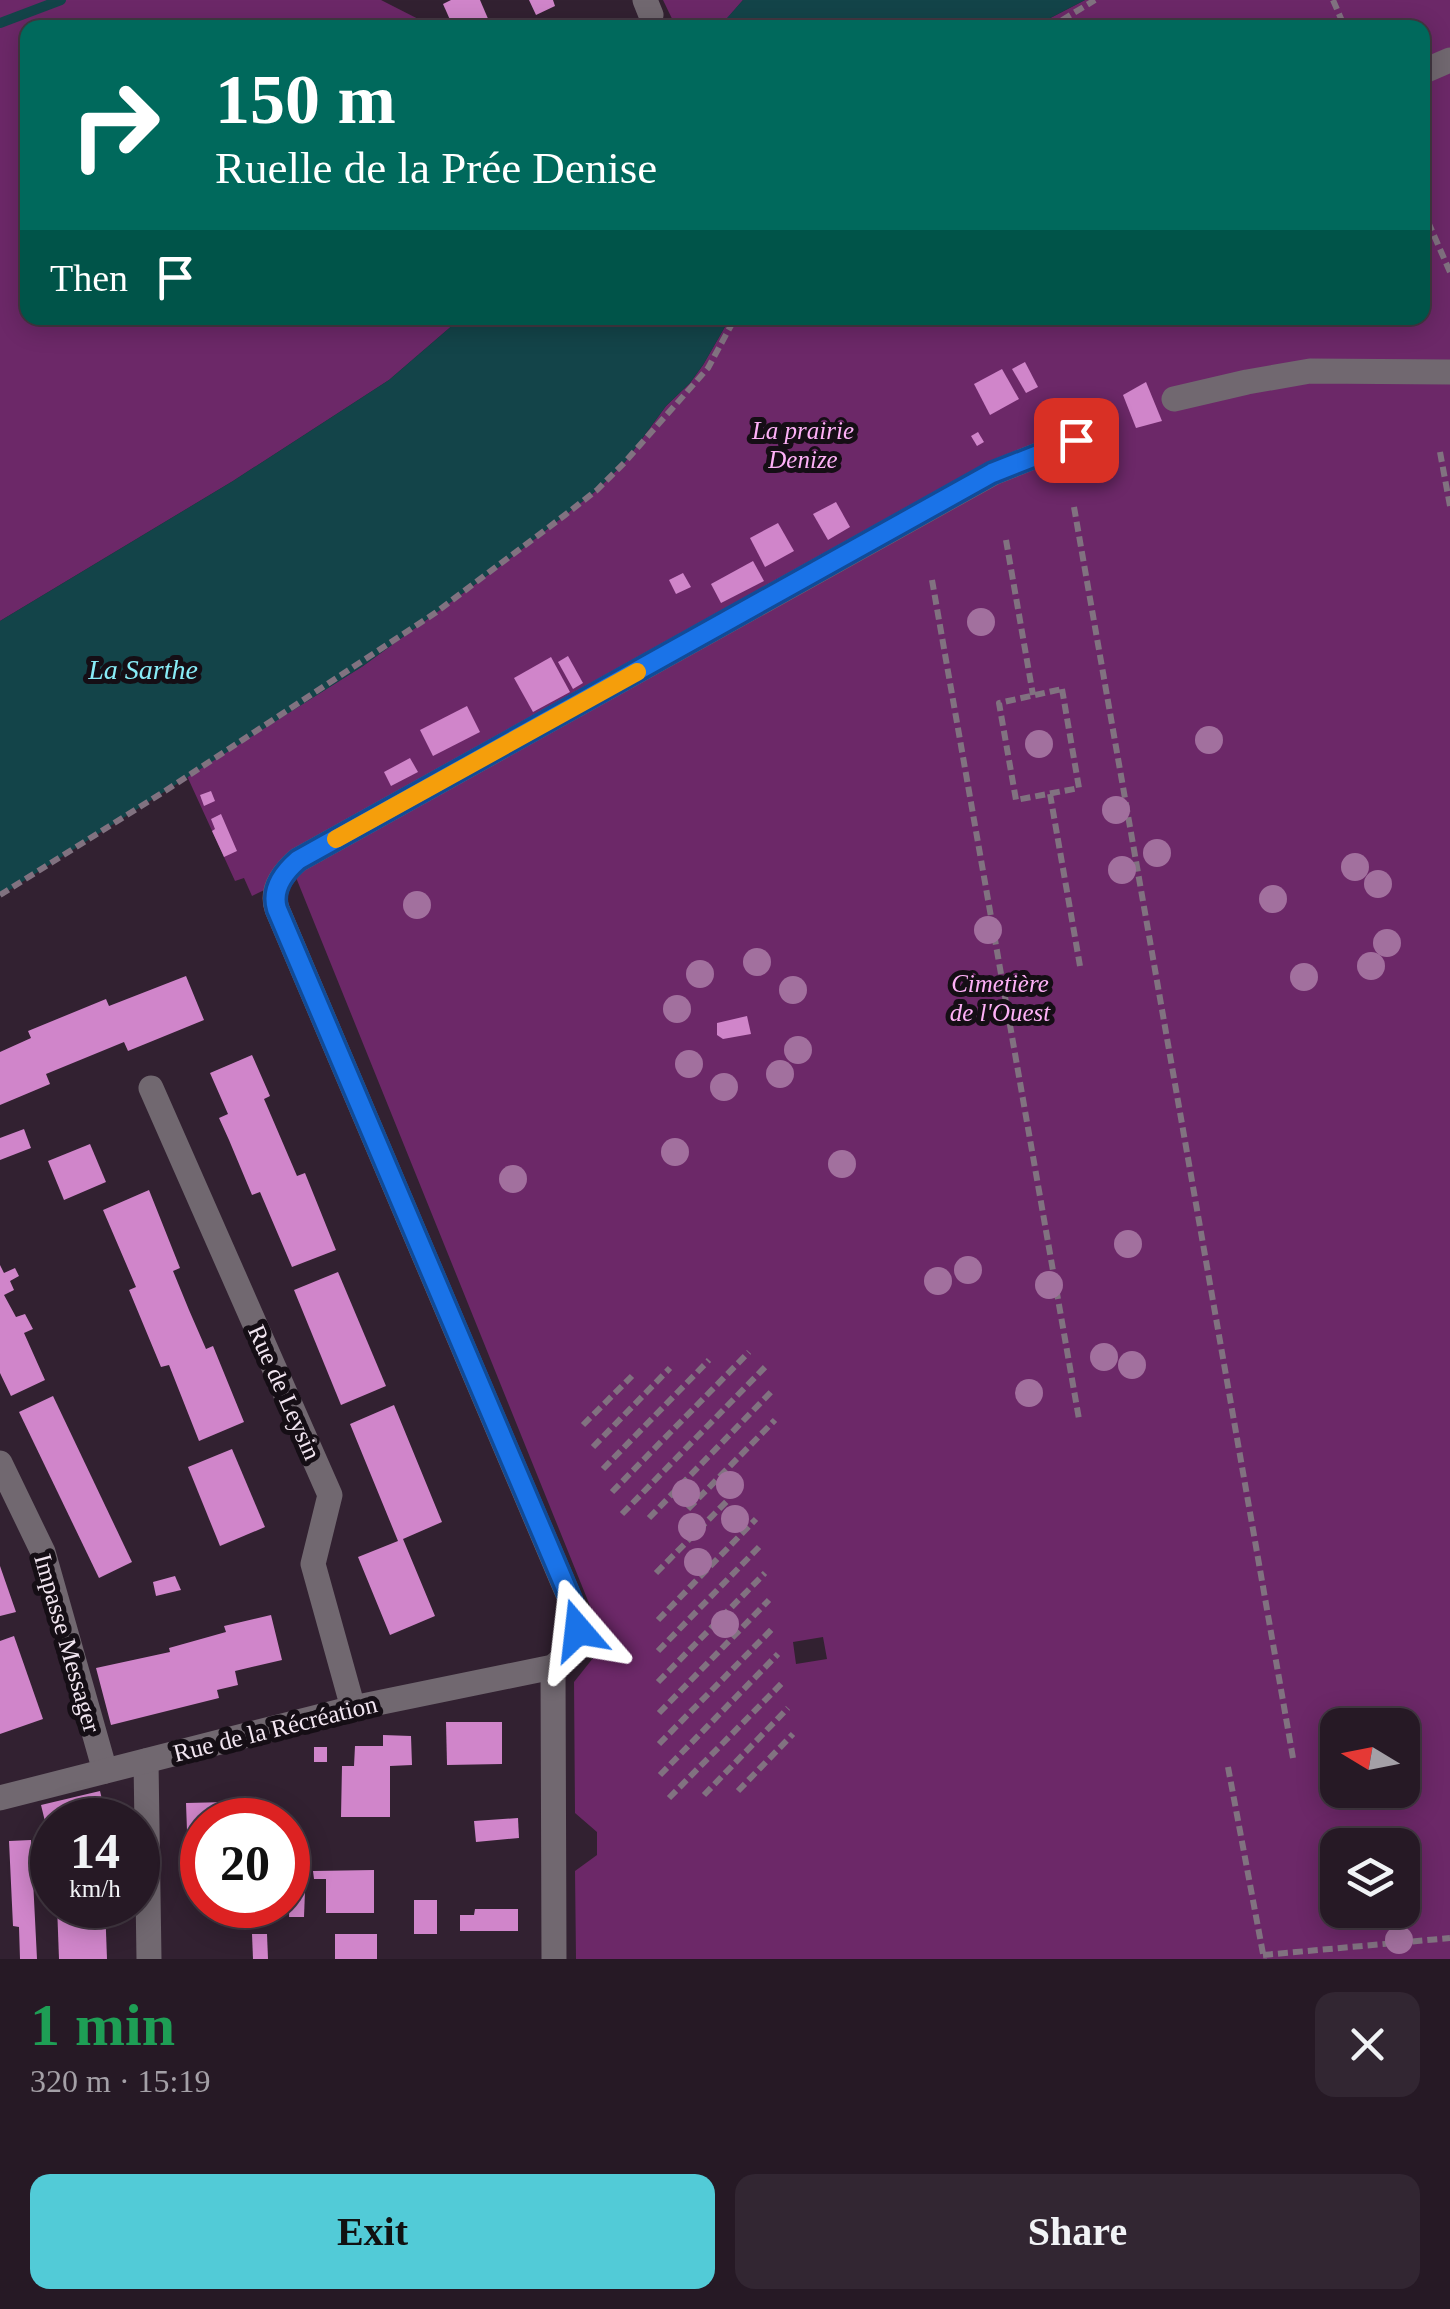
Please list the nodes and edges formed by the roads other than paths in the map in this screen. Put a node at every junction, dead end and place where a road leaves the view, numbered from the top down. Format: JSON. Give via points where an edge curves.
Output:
{"nodes":[{"id":1,"x":1450,"y":372,"type":"edge"},
{"id":2,"x":1174,"y":400,"type":"dead end"},
{"id":3,"x":1076,"y":440,"type":"dead end"},
{"id":4,"x":151,"y":1088,"type":"dead end"},
{"id":5,"x":0,"y":1463,"type":"edge"},
{"id":6,"x":552,"y":1666,"type":"junction"},
{"id":7,"x":353,"y":1708,"type":"junction"},
{"id":8,"x":146,"y":1761,"type":"junction"},
{"id":9,"x":106,"y":1771,"type":"junction"},
{"id":10,"x":0,"y":1798,"type":"edge"},
{"id":11,"x":149,"y":1959,"type":"edge"},
{"id":12,"x":554,"y":1959,"type":"edge"}],
"edges":[{"from":1,"to":2,"type":"street","via":[[1310,371]]},
{"from":3,"to":6,"type":"street","via":[[992,473],[298,860],[278,886],[277,909],[576,1612],[576,1641]]},
{"from":4,"to":7,"type":"street","name":"Rue de Leysin","via":[[330,1495],[313,1564]]},
{"from":5,"to":9,"type":"street","name":"Impasse Messager","via":[[43,1552]]},
{"from":6,"to":7,"type":"street","name":"Rue de la Récréation"},
{"from":6,"to":12,"type":"street"},
{"from":7,"to":8,"type":"street","name":"Rue de la Récréation"},
{"from":8,"to":9,"type":"street","name":"Rue de la Récréation"},
{"from":8,"to":11,"type":"street"},
{"from":9,"to":10,"type":"street","name":"Rue de la Récréation"}]}
